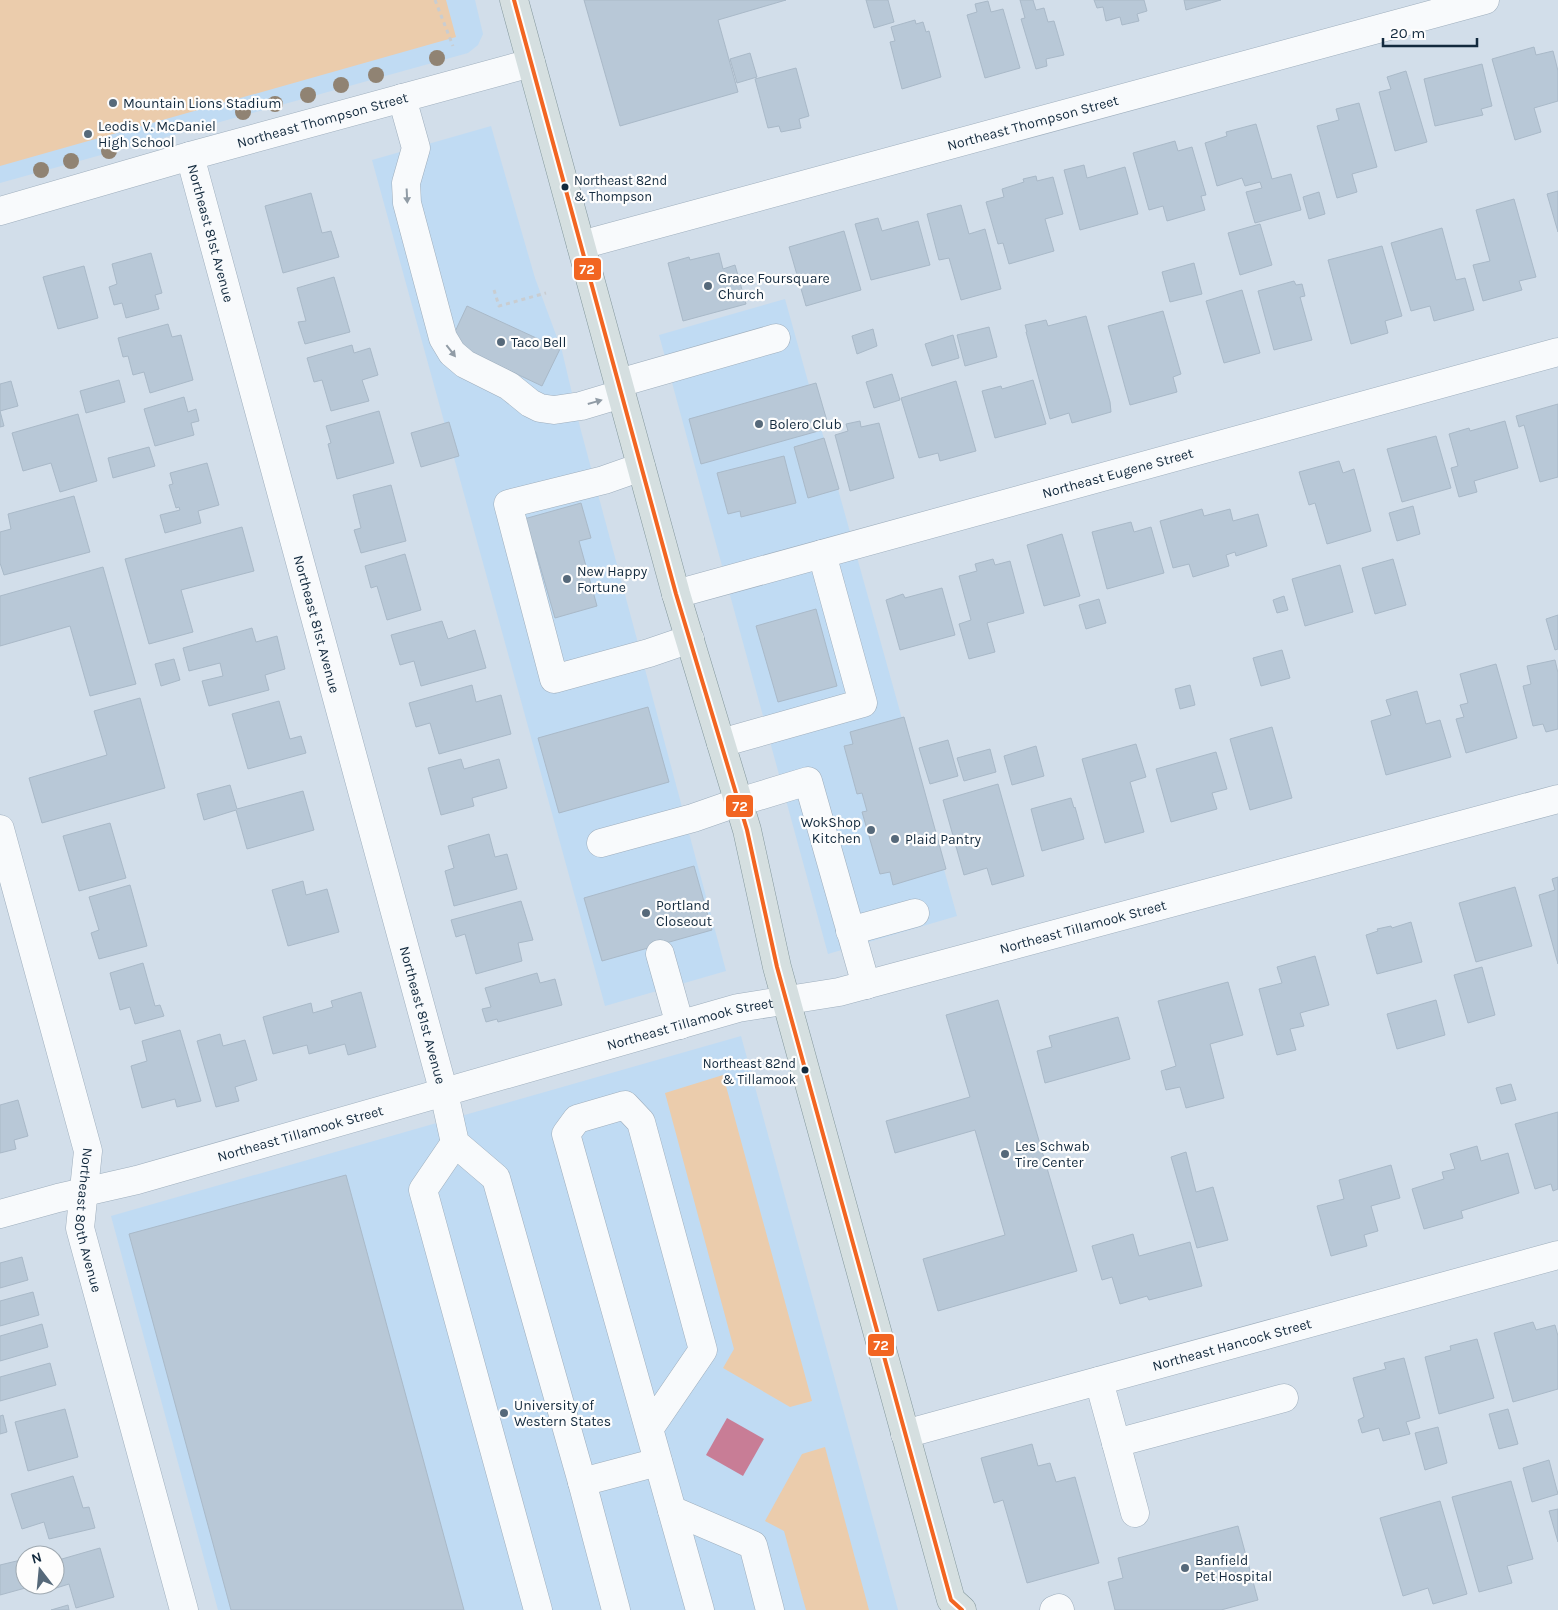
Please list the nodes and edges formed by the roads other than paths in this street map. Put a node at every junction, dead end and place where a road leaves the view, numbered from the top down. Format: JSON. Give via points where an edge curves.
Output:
{"nodes":[{"id":1,"x":514,"y":0,"type":"edge"},
{"id":2,"x":1484,"y":0,"type":"edge"},
{"id":3,"x":531,"y":63,"type":"junction"},
{"id":4,"x":402,"y":98,"type":"junction"},
{"id":5,"x":190,"y":156,"type":"junction"},
{"id":6,"x":0,"y":211,"type":"edge"},
{"id":7,"x":581,"y":245,"type":"junction"},
{"id":8,"x":776,"y":338,"type":"dead end"},
{"id":9,"x":1558,"y":352,"type":"edge"},
{"id":10,"x":620,"y":389,"type":"junction"},
{"id":11,"x":641,"y":467,"type":"junction"},
{"id":12,"x":822,"y":554,"type":"junction"},
{"id":13,"x":676,"y":594,"type":"junction"},
{"id":14,"x":690,"y":639,"type":"junction"},
{"id":15,"x":721,"y":743,"type":"junction"},
{"id":16,"x":1558,"y":799,"type":"edge"},
{"id":17,"x":738,"y":802,"type":"junction"},
{"id":18,"x":0,"y":829,"type":"edge"},
{"id":19,"x":601,"y":843,"type":"dead end"},
{"id":20,"x":915,"y":913,"type":"dead end"},
{"id":21,"x":850,"y":931,"type":"junction"},
{"id":22,"x":660,"y":954,"type":"dead end"},
{"id":23,"x":866,"y":984,"type":"junction"},
{"id":24,"x":787,"y":1000,"type":"junction"},
{"id":25,"x":680,"y":1025,"type":"junction"},
{"id":26,"x":444,"y":1093,"type":"junction"},
{"id":27,"x":455,"y":1142,"type":"junction"},
{"id":28,"x":84,"y":1192,"type":"junction"},
{"id":29,"x":0,"y":1214,"type":"edge"},
{"id":30,"x":1558,"y":1256,"type":"edge"},
{"id":31,"x":1099,"y":1381,"type":"junction"},
{"id":32,"x":1284,"y":1398,"type":"dead end"},
{"id":33,"x":649,"y":1429,"type":"junction"},
{"id":34,"x":905,"y":1434,"type":"junction"},
{"id":35,"x":1116,"y":1443,"type":"junction"},
{"id":36,"x":658,"y":1462,"type":"junction"},
{"id":37,"x":582,"y":1482,"type":"junction"},
{"id":38,"x":672,"y":1510,"type":"junction"},
{"id":39,"x":1135,"y":1512,"type":"dead end"},
{"id":40,"x":954,"y":1607,"type":"edge"},
{"id":41,"x":184,"y":1610,"type":"edge"},
{"id":42,"x":538,"y":1610,"type":"edge"},
{"id":43,"x":616,"y":1610,"type":"edge"},
{"id":44,"x":700,"y":1610,"type":"edge"},
{"id":45,"x":770,"y":1610,"type":"edge"},
{"id":46,"x":1054,"y":1610,"type":"edge"},
{"id":47,"x":1060,"y":1610,"type":"edge"}],
"edges":[{"from":1,"to":3,"type":"main road"},
{"from":2,"to":7,"type":"street","name":"Northeast Thompson Street"},
{"from":3,"to":4,"type":"street","name":"Northeast Thompson Street"},
{"from":3,"to":7,"type":"main road"},
{"from":4,"to":5,"type":"street","name":"Northeast Thompson Street"},
{"from":4,"to":10,"type":"street","one_way":true,"via":[[416,148],[406,183],[407,203],[443,338],[452,353],[540,408],[572,408]]},
{"from":5,"to":6,"type":"street","name":"Northeast Thompson Street"},
{"from":5,"to":26,"type":"street","name":"Northeast 81st Avenue"},
{"from":7,"to":10,"type":"main road"},
{"from":8,"to":10,"type":"street"},
{"from":9,"to":12,"type":"street","name":"Northeast Eugene Street"},
{"from":10,"to":11,"type":"main road"},
{"from":11,"to":13,"type":"main road"},
{"from":11,"to":14,"type":"street","via":[[604,480],[508,504],[554,679]]},
{"from":12,"to":13,"type":"street","name":"Northeast Eugene Street"},
{"from":12,"to":15,"type":"street","via":[[864,703]]},
{"from":13,"to":14,"type":"main road"},
{"from":14,"to":15,"type":"main road"},
{"from":15,"to":17,"type":"main road"},
{"from":16,"to":23,"type":"street","name":"Northeast Tillamook Street"},
{"from":17,"to":19,"type":"street"},
{"from":17,"to":21,"type":"street","via":[[808,781]]},
{"from":17,"to":24,"type":"main road"},
{"from":18,"to":28,"type":"street","name":"Northeast 80th Avenue","via":[[88,1151]]},
{"from":20,"to":21,"type":"street"},
{"from":21,"to":23,"type":"street"},
{"from":22,"to":25,"type":"street"},
{"from":23,"to":24,"type":"street","name":"Northeast Tillamook Street"},
{"from":24,"to":25,"type":"street","name":"Northeast Tillamook Street","via":[[738,1008]]},
{"from":24,"to":34,"type":"main road"},
{"from":25,"to":26,"type":"street","name":"Northeast Tillamook Street"},
{"from":26,"to":27,"type":"street","name":"Northeast 81st Avenue"},
{"from":26,"to":28,"type":"street","name":"Northeast Tillamook Street"},
{"from":27,"to":37,"type":"street","via":[[496,1178]]},
{"from":27,"to":42,"type":"street","via":[[423,1190]]},
{"from":28,"to":29,"type":"street","name":"Northeast Tillamook Street"},
{"from":28,"to":41,"type":"street","name":"Northeast 80th Avenue","via":[[80,1228]]},
{"from":30,"to":31,"type":"street","name":"Northeast Hancock Street"},
{"from":31,"to":34,"type":"street","name":"Northeast Hancock Street"},
{"from":31,"to":35,"type":"street"},
{"from":32,"to":35,"type":"street"},
{"from":33,"to":33,"type":"street","via":[[703,1350],[640,1122],[625,1105],[577,1119],[566,1134]]},
{"from":33,"to":36,"type":"street"},
{"from":34,"to":40,"type":"main road"},
{"from":35,"to":39,"type":"street"},
{"from":36,"to":37,"type":"street"},
{"from":36,"to":38,"type":"street"},
{"from":37,"to":43,"type":"street"},
{"from":38,"to":44,"type":"street"},
{"from":38,"to":45,"type":"street","via":[[753,1545]]},
{"from":46,"to":47,"type":"street"}]}
